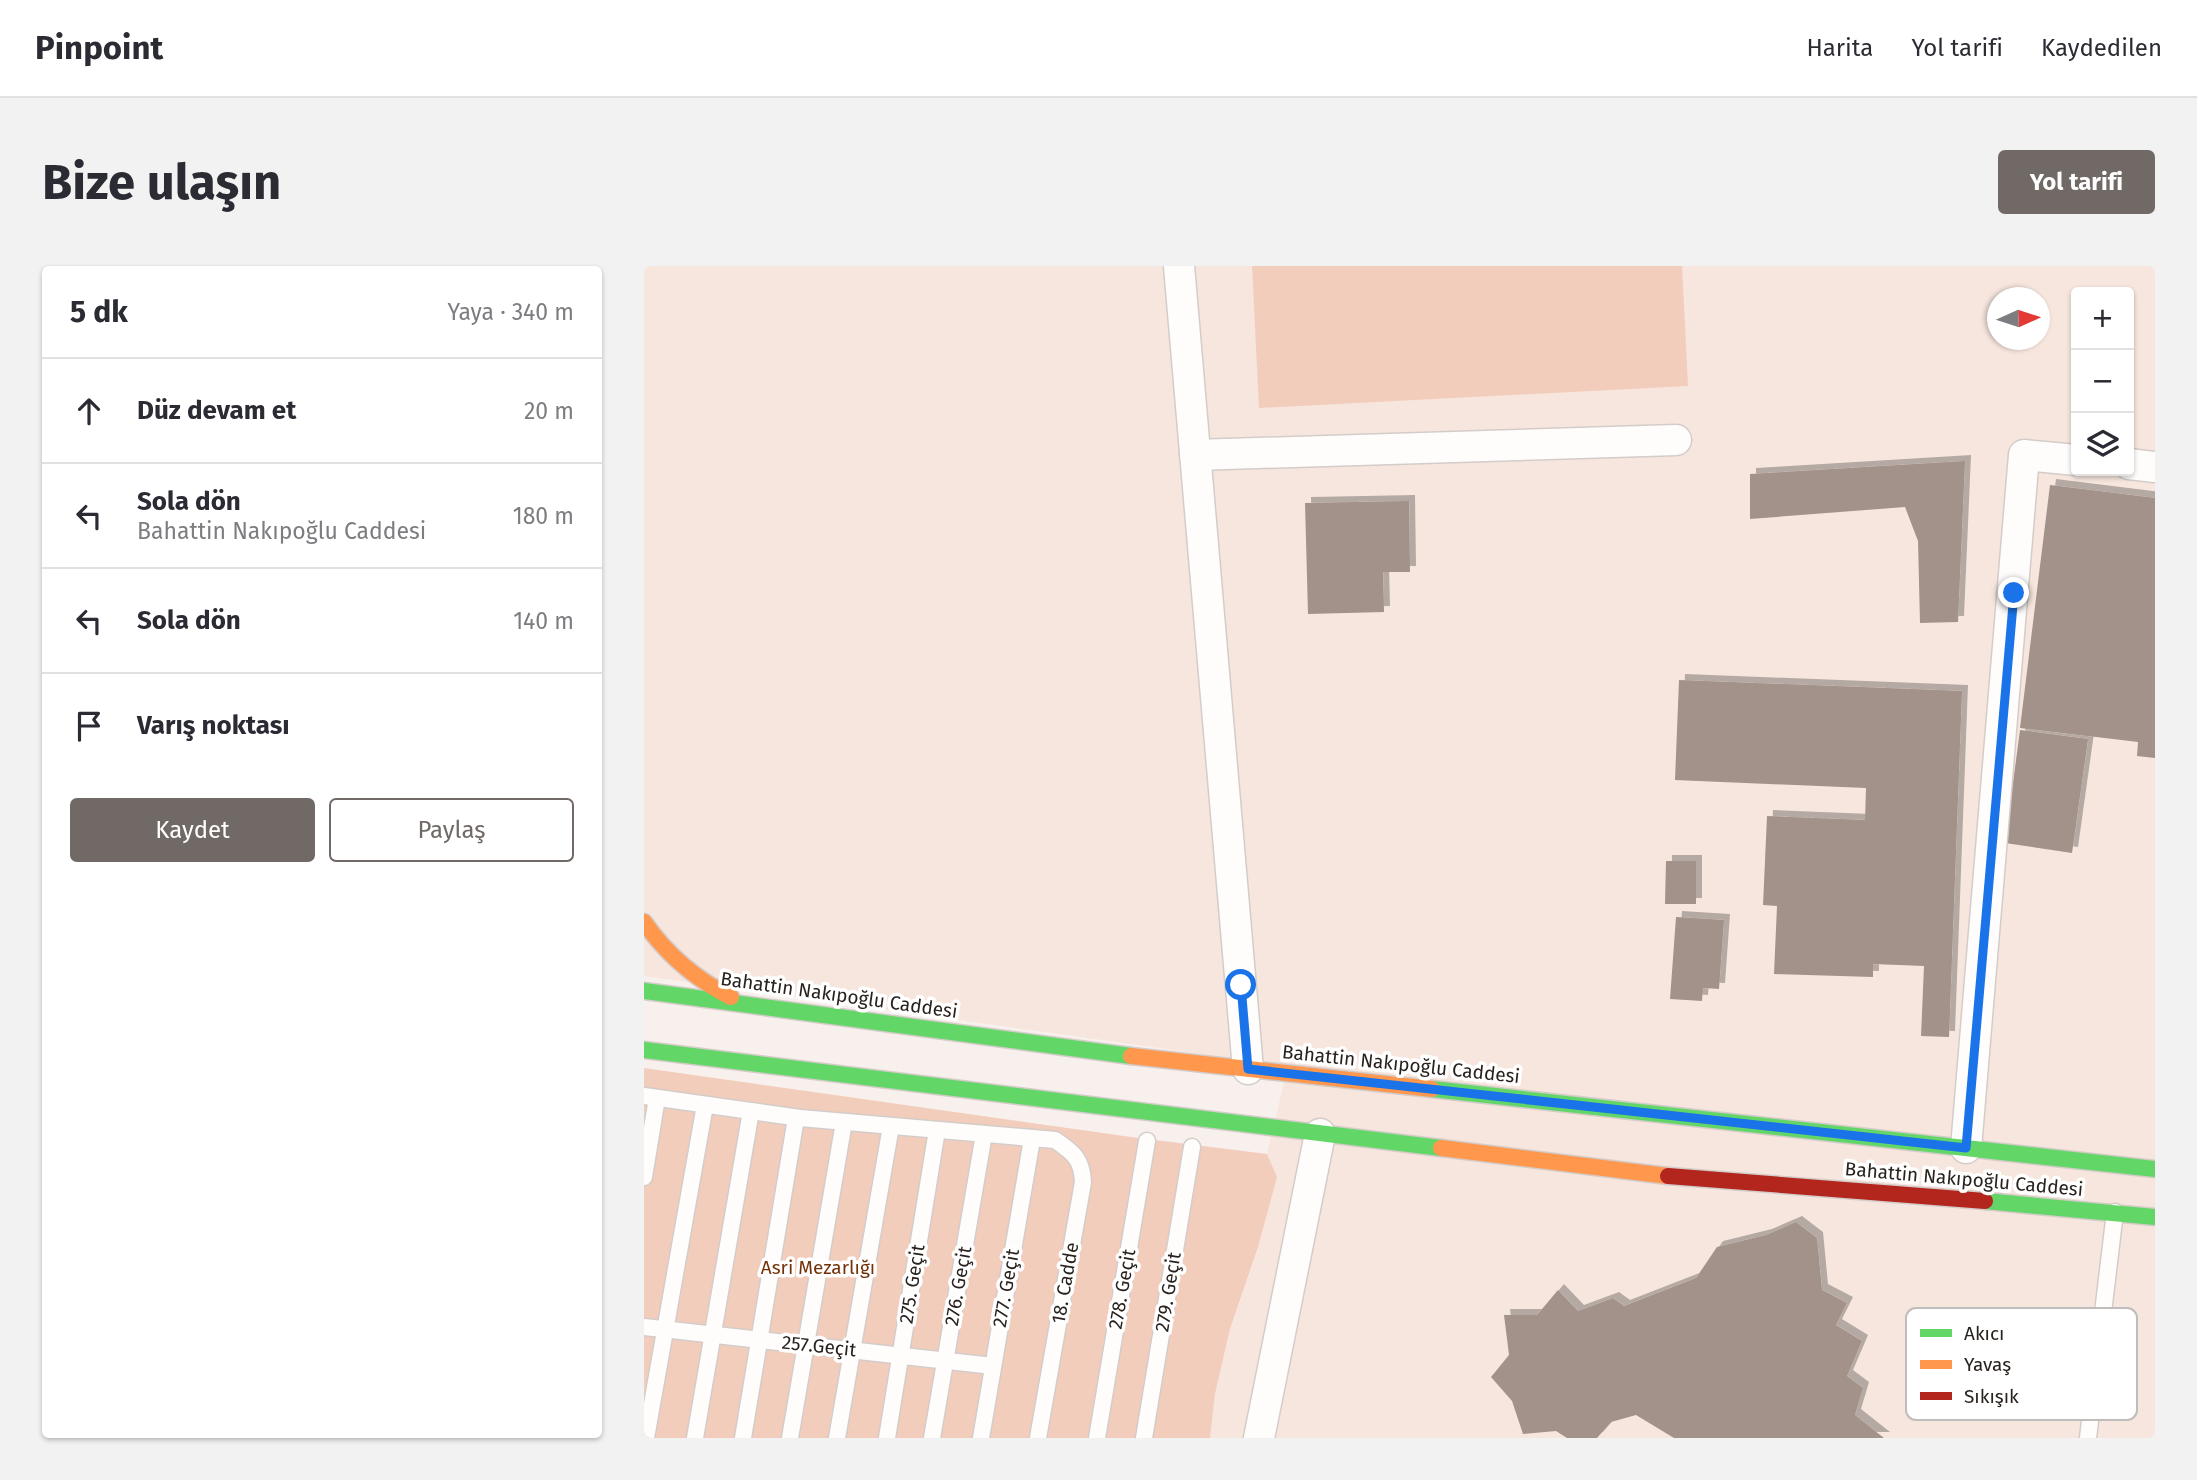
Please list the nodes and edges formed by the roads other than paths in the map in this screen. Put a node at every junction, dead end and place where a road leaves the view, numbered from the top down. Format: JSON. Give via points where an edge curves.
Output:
{"nodes":[{"id":1,"x":1179,"y":266,"type":"edge"},
{"id":2,"x":1676,"y":440,"type":"dead end"},
{"id":3,"x":1195,"y":455,"type":"junction"},
{"id":4,"x":2071,"y":460,"type":"edge"},
{"id":5,"x":2134,"y":465,"type":"edge"},
{"id":6,"x":2155,"y":467,"type":"edge"},
{"id":7,"x":644,"y":922,"type":"edge"},
{"id":8,"x":644,"y":990,"type":"edge"},
{"id":9,"x":745,"y":1004,"type":"junction"},
{"id":10,"x":644,"y":1050,"type":"edge"},
{"id":11,"x":1248,"y":1069,"type":"junction"},
{"id":12,"x":651,"y":1097,"type":"edge"},
{"id":13,"x":705,"y":1105,"type":"junction"},
{"id":14,"x":751,"y":1111,"type":"junction"},
{"id":15,"x":796,"y":1118,"type":"junction"},
{"id":16,"x":844,"y":1122,"type":"junction"},
{"id":17,"x":891,"y":1126,"type":"junction"},
{"id":18,"x":937,"y":1130,"type":"junction"},
{"id":19,"x":984,"y":1134,"type":"junction"},
{"id":20,"x":1320,"y":1134,"type":"junction"},
{"id":21,"x":1032,"y":1139,"type":"junction"},
{"id":22,"x":1146,"y":1141,"type":"dead end"},
{"id":23,"x":1192,"y":1147,"type":"dead end"},
{"id":24,"x":1966,"y":1148,"type":"junction"},
{"id":25,"x":2155,"y":1169,"type":"edge"},
{"id":26,"x":644,"y":1177,"type":"edge"},
{"id":27,"x":2115,"y":1212,"type":"junction"},
{"id":28,"x":2155,"y":1217,"type":"edge"},
{"id":29,"x":2104,"y":1308,"type":"edge"},
{"id":30,"x":644,"y":1327,"type":"edge"},
{"id":31,"x":665,"y":1330,"type":"junction"},
{"id":32,"x":713,"y":1335,"type":"junction"},
{"id":33,"x":760,"y":1340,"type":"junction"},
{"id":34,"x":806,"y":1345,"type":"junction"},
{"id":35,"x":852,"y":1350,"type":"junction"},
{"id":36,"x":901,"y":1355,"type":"junction"},
{"id":37,"x":946,"y":1360,"type":"junction"},
{"id":38,"x":993,"y":1366,"type":"junction"},
{"id":39,"x":2090,"y":1420,"type":"edge"},
{"id":40,"x":646,"y":1438,"type":"edge"},
{"id":41,"x":695,"y":1438,"type":"edge"},
{"id":42,"x":743,"y":1438,"type":"edge"},
{"id":43,"x":790,"y":1438,"type":"edge"},
{"id":44,"x":837,"y":1438,"type":"edge"},
{"id":45,"x":887,"y":1438,"type":"edge"},
{"id":46,"x":932,"y":1438,"type":"edge"},
{"id":47,"x":981,"y":1438,"type":"edge"},
{"id":48,"x":1038,"y":1438,"type":"edge"},
{"id":49,"x":1097,"y":1438,"type":"edge"},
{"id":50,"x":1144,"y":1438,"type":"edge"},
{"id":51,"x":1259,"y":1438,"type":"edge"},
{"id":52,"x":2088,"y":1438,"type":"edge"}],
"edges":[{"from":1,"to":3,"type":"street"},
{"from":2,"to":3,"type":"street"},
{"from":3,"to":11,"type":"street"},
{"from":4,"to":24,"type":"street","via":[[2024,455]]},
{"from":5,"to":6,"type":"street"},
{"from":7,"to":9,"type":"main road","via":[[672,958],[706,985]]},
{"from":8,"to":9,"type":"main road","name":"Bahattin Nakıpoğlu Caddesi"},
{"from":9,"to":11,"type":"main road","name":"Bahattin Nakıpoğlu Caddesi"},
{"from":10,"to":20,"type":"main road","name":"Bahattin Nakıpoğlu Caddesi"},
{"from":11,"to":24,"type":"main road","name":"Bahattin Nakıpoğlu Caddesi"},
{"from":12,"to":13,"type":"lane"},
{"from":12,"to":26,"type":"lane"},
{"from":13,"to":14,"type":"lane"},
{"from":13,"to":31,"type":"lane"},
{"from":14,"to":15,"type":"lane"},
{"from":14,"to":32,"type":"lane"},
{"from":15,"to":16,"type":"lane"},
{"from":15,"to":33,"type":"lane"},
{"from":16,"to":17,"type":"lane"},
{"from":16,"to":34,"type":"lane"},
{"from":17,"to":18,"type":"lane"},
{"from":17,"to":35,"type":"lane"},
{"from":18,"to":19,"type":"lane"},
{"from":18,"to":36,"type":"lane","name":"275. Geçit"},
{"from":19,"to":21,"type":"lane"},
{"from":19,"to":37,"type":"lane","name":"276. Geçit"},
{"from":20,"to":27,"type":"main road","name":"Bahattin Nakıpoğlu Caddesi","via":[[1656,1175]]},
{"from":20,"to":51,"type":"street"},
{"from":21,"to":38,"type":"lane","name":"277. Geçit"},
{"from":21,"to":48,"type":"lane","name":"18. Cadde","via":[[1055,1140],[1074,1153],[1082,1166],[1083,1182]]},
{"from":22,"to":49,"type":"lane","name":"278. Geçit"},
{"from":23,"to":50,"type":"lane","name":"279. Geçit"},
{"from":24,"to":25,"type":"main road","name":"Bahattin Nakıpoğlu Caddesi"},
{"from":27,"to":28,"type":"main road","name":"Bahattin Nakıpoğlu Caddesi"},
{"from":27,"to":29,"type":"lane"},
{"from":30,"to":31,"type":"lane","name":"257.Geçit"},
{"from":31,"to":32,"type":"lane","name":"257.Geçit"},
{"from":31,"to":40,"type":"lane"},
{"from":32,"to":33,"type":"lane","name":"257.Geçit"},
{"from":32,"to":41,"type":"lane"},
{"from":33,"to":34,"type":"lane","name":"257.Geçit"},
{"from":33,"to":42,"type":"lane"},
{"from":34,"to":35,"type":"lane","name":"257.Geçit"},
{"from":34,"to":43,"type":"lane"},
{"from":35,"to":36,"type":"lane","name":"257.Geçit"},
{"from":35,"to":44,"type":"lane"},
{"from":36,"to":37,"type":"lane","name":"257.Geçit"},
{"from":36,"to":45,"type":"lane","name":"275. Geçit"},
{"from":37,"to":38,"type":"lane","name":"257.Geçit"},
{"from":37,"to":46,"type":"lane","name":"276. Geçit"},
{"from":38,"to":47,"type":"lane","name":"277. Geçit"},
{"from":39,"to":52,"type":"lane"}]}
